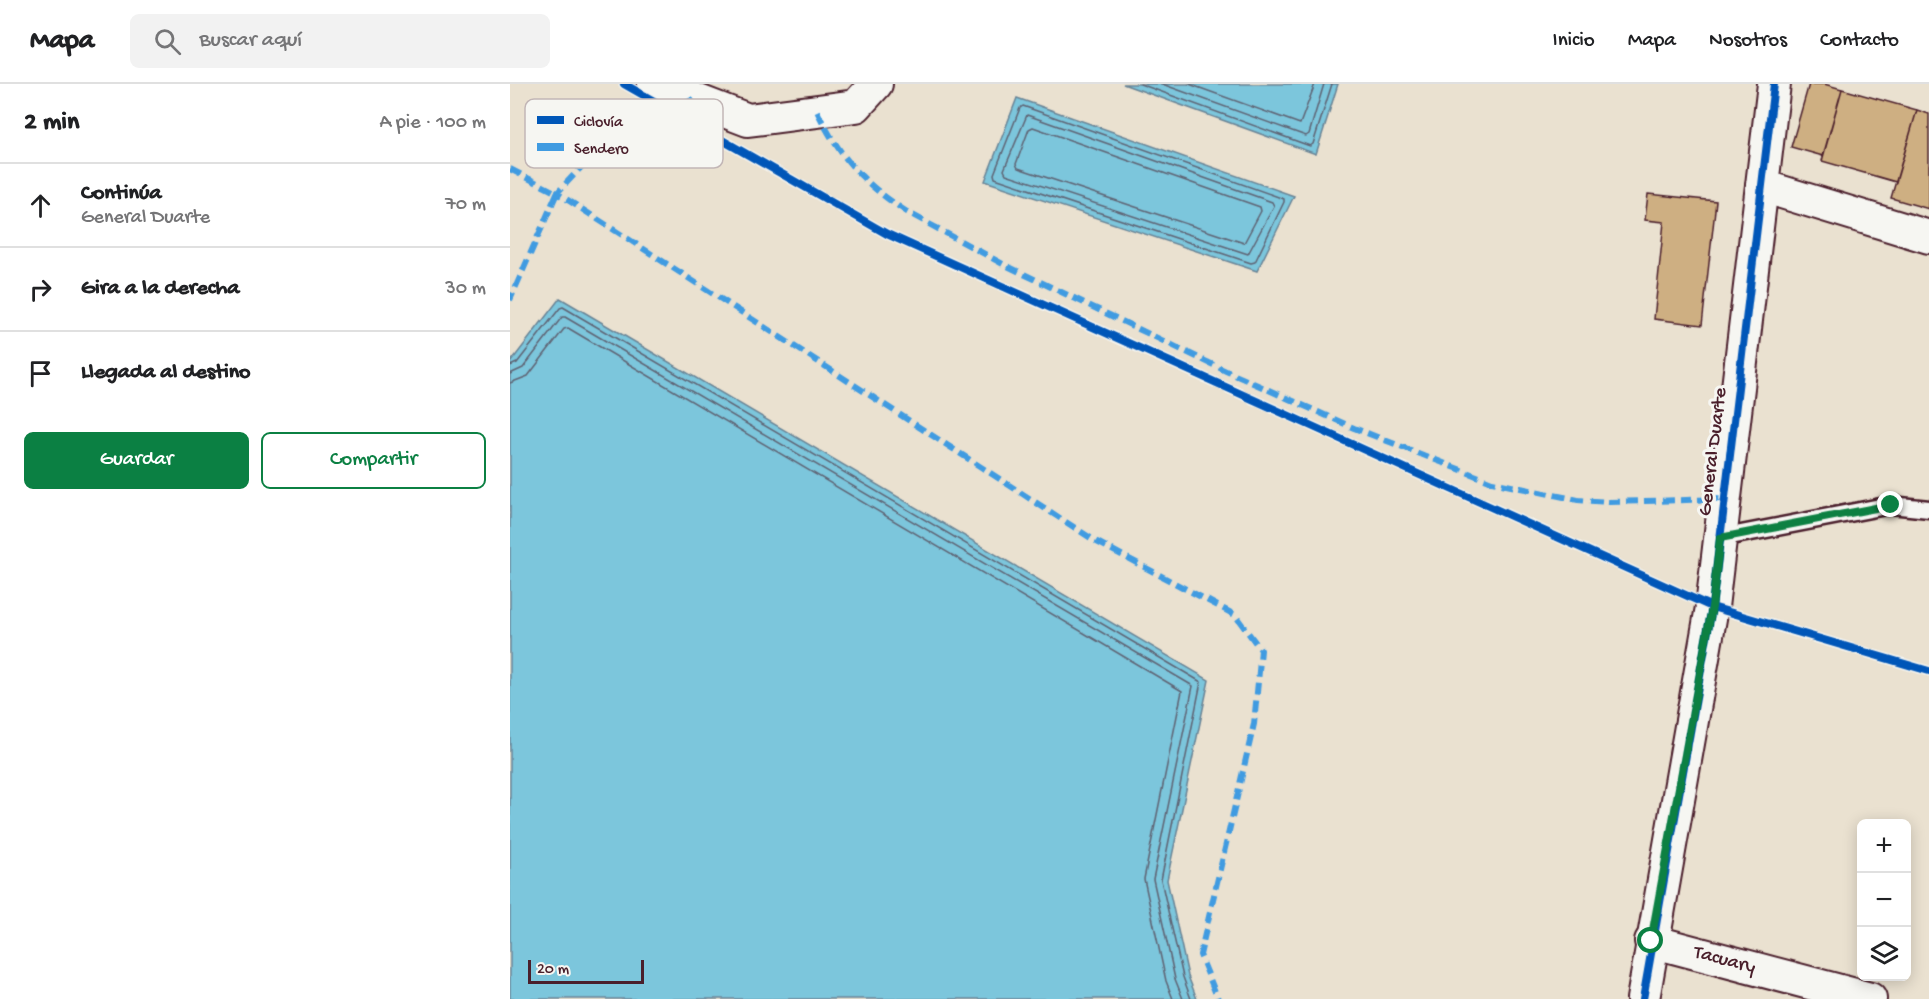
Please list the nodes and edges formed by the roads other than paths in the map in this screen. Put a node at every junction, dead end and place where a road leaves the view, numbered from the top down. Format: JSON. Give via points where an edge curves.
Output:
{"nodes":[{"id":1,"x":654,"y":84,"type":"edge"},
{"id":2,"x":876,"y":84,"type":"edge"},
{"id":3,"x":1774,"y":84,"type":"edge"},
{"id":4,"x":693,"y":99,"type":"edge"},
{"id":5,"x":723,"y":110,"type":"edge"},
{"id":6,"x":1762,"y":186,"type":"junction"},
{"id":7,"x":1929,"y":237,"type":"edge"},
{"id":8,"x":1929,"y":509,"type":"edge"},
{"id":9,"x":1720,"y":538,"type":"junction"},
{"id":10,"x":1651,"y":941,"type":"junction"},
{"id":11,"x":1643,"y":999,"type":"edge"},
{"id":12,"x":1870,"y":999,"type":"edge"}],
"edges":[{"from":1,"to":4,"type":"street"},
{"from":2,"to":5,"type":"street","via":[[856,106],[748,120]]},
{"from":3,"to":6,"type":"street","name":"General Duarte"},
{"from":6,"to":7,"type":"street"},
{"from":6,"to":9,"type":"street","name":"General Duarte"},
{"from":8,"to":9,"type":"lane","via":[[1891,505]]},
{"from":9,"to":10,"type":"street","name":"General Duarte","via":[[1712,607]]},
{"from":10,"to":11,"type":"street","name":"General Duarte"},
{"from":10,"to":12,"type":"street","name":"Tacuary"}]}
